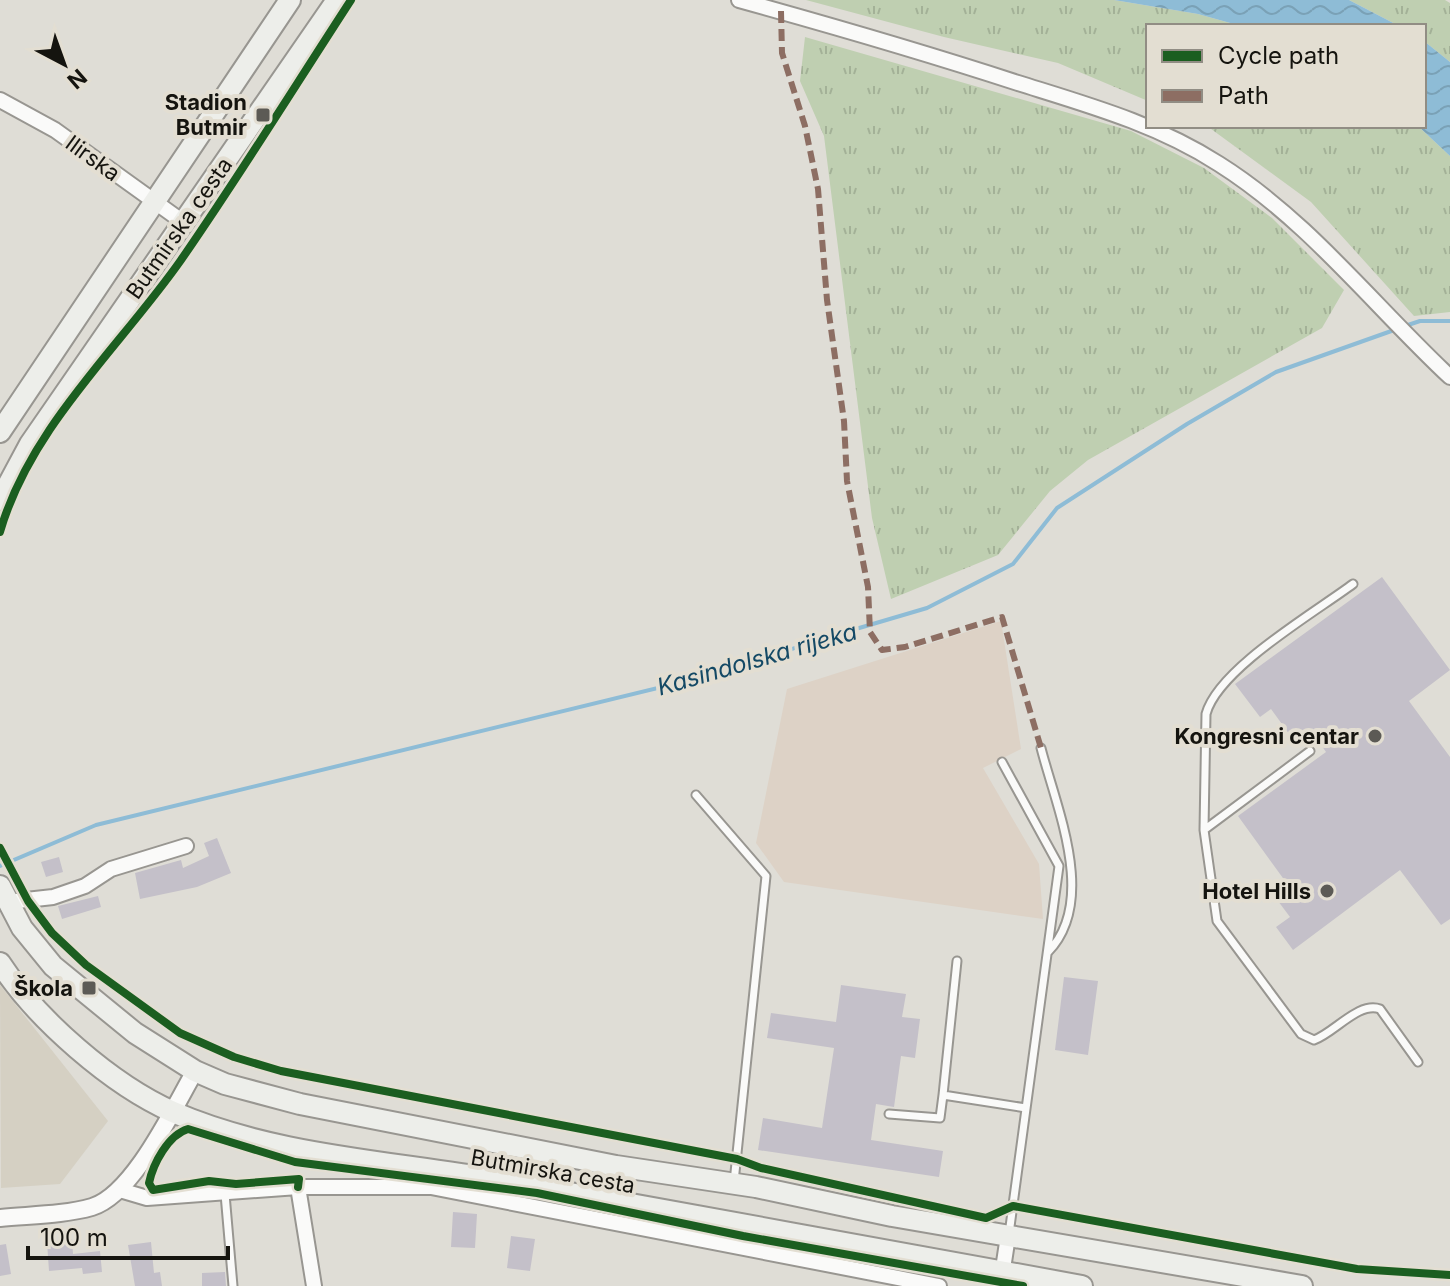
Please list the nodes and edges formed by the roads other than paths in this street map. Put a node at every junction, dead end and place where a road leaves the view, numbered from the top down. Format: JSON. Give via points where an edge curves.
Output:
{"nodes":[{"id":1,"x":290,"y":0,"type":"edge"},
{"id":2,"x":337,"y":0,"type":"edge"},
{"id":3,"x":739,"y":0,"type":"edge"},
{"id":4,"x":0,"y":100,"type":"edge"},
{"id":5,"x":1146,"y":125,"type":"edge"},
{"id":6,"x":1153,"y":128,"type":"edge"},
{"id":7,"x":152,"y":201,"type":"junction"},
{"id":8,"x":183,"y":222,"type":"junction"},
{"id":9,"x":1448,"y":376,"type":"edge"},
{"id":10,"x":0,"y":432,"type":"edge"},
{"id":11,"x":0,"y":500,"type":"edge"},
{"id":12,"x":1353,"y":584,"type":"dead end"},
{"id":13,"x":1041,"y":748,"type":"dead end"},
{"id":14,"x":1310,"y":751,"type":"dead end"},
{"id":15,"x":1002,"y":762,"type":"dead end"},
{"id":16,"x":696,"y":795,"type":"dead end"},
{"id":17,"x":1204,"y":830,"type":"junction"},
{"id":18,"x":186,"y":846,"type":"dead end"},
{"id":19,"x":3,"y":893,"type":"edge"},
{"id":20,"x":1047,"y":952,"type":"junction"},
{"id":21,"x":957,"y":961,"type":"dead end"},
{"id":22,"x":0,"y":963,"type":"edge"},
{"id":23,"x":1418,"y":1062,"type":"dead end"},
{"id":24,"x":195,"y":1071,"type":"junction"},
{"id":25,"x":943,"y":1095,"type":"junction"},
{"id":26,"x":1026,"y":1108,"type":"junction"},
{"id":27,"x":172,"y":1111,"type":"junction"},
{"id":28,"x":889,"y":1114,"type":"dead end"},
{"id":29,"x":734,"y":1184,"type":"junction"},
{"id":30,"x":298,"y":1187,"type":"junction"},
{"id":31,"x":120,"y":1190,"type":"junction"},
{"id":32,"x":225,"y":1194,"type":"junction"},
{"id":33,"x":0,"y":1218,"type":"edge"},
{"id":34,"x":1008,"y":1236,"type":"junction"},
{"id":35,"x":1000,"y":1279,"type":"edge"},
{"id":36,"x":233,"y":1286,"type":"edge"},
{"id":37,"x":314,"y":1286,"type":"edge"},
{"id":38,"x":939,"y":1286,"type":"edge"},
{"id":39,"x":1082,"y":1286,"type":"edge"},
{"id":40,"x":1302,"y":1286,"type":"edge"}],
"edges":[{"from":1,"to":7,"type":"main road","name":"Butmirska cesta"},
{"from":2,"to":8,"type":"main road","name":"Butmirska cesta"},
{"from":3,"to":5,"type":"street"},
{"from":4,"to":7,"type":"street","name":"Ilirska","via":[[55,130]]},
{"from":6,"to":9,"type":"street","via":[[1182,141],[1267,199]]},
{"from":7,"to":8,"type":"street","name":"Ilirska"},
{"from":7,"to":10,"type":"main road","name":"Butmirska cesta"},
{"from":8,"to":11,"type":"main road","name":"Butmirska cesta","via":[[30,444]]},
{"from":12,"to":17,"type":"lane","via":[[1231,673],[1210,699]]},
{"from":13,"to":20,"type":"lane","via":[[1069,856],[1071,887],[1066,927]]},
{"from":14,"to":17,"type":"lane"},
{"from":15,"to":20,"type":"lane","via":[[1059,866]]},
{"from":16,"to":29,"type":"lane","via":[[766,876]]},
{"from":17,"to":23,"type":"lane","via":[[1217,921],[1301,1034],[1314,1040],[1323,1037],[1373,1006]]},
{"from":18,"to":19,"type":"street","via":[[111,869],[85,886],[53,897]]},
{"from":19,"to":24,"type":"main road","name":"Butmirska cesta","via":[[35,948],[53,966],[135,1033]]},
{"from":20,"to":26,"type":"lane"},
{"from":21,"to":25,"type":"lane"},
{"from":22,"to":27,"type":"main road","name":"Butmirska cesta","via":[[76,1045],[116,1078]]},
{"from":24,"to":27,"type":"street"},
{"from":24,"to":29,"type":"main road","name":"Butmirska cesta","via":[[300,1104]]},
{"from":25,"to":26,"type":"lane"},
{"from":25,"to":28,"type":"lane","via":[[940,1118]]},
{"from":26,"to":34,"type":"lane"},
{"from":27,"to":31,"type":"street"},
{"from":27,"to":35,"type":"main road","name":"Butmirska cesta","via":[[286,1147],[443,1170]]},
{"from":29,"to":34,"type":"main road","name":"Butmirska cesta"},
{"from":30,"to":32,"type":"street","name":"Butmirska cesta"},
{"from":30,"to":37,"type":"street"},
{"from":30,"to":38,"type":"street","name":"Butmirska cesta","via":[[431,1187]]},
{"from":31,"to":32,"type":"street","name":"Butmirska cesta","via":[[147,1198]]},
{"from":31,"to":33,"type":"street","via":[[91,1207]]},
{"from":32,"to":36,"type":"lane"},
{"from":34,"to":35,"type":"street"},
{"from":34,"to":40,"type":"main road","name":"Butmirska cesta"},
{"from":35,"to":39,"type":"main road","name":"Butmirska cesta"}]}
